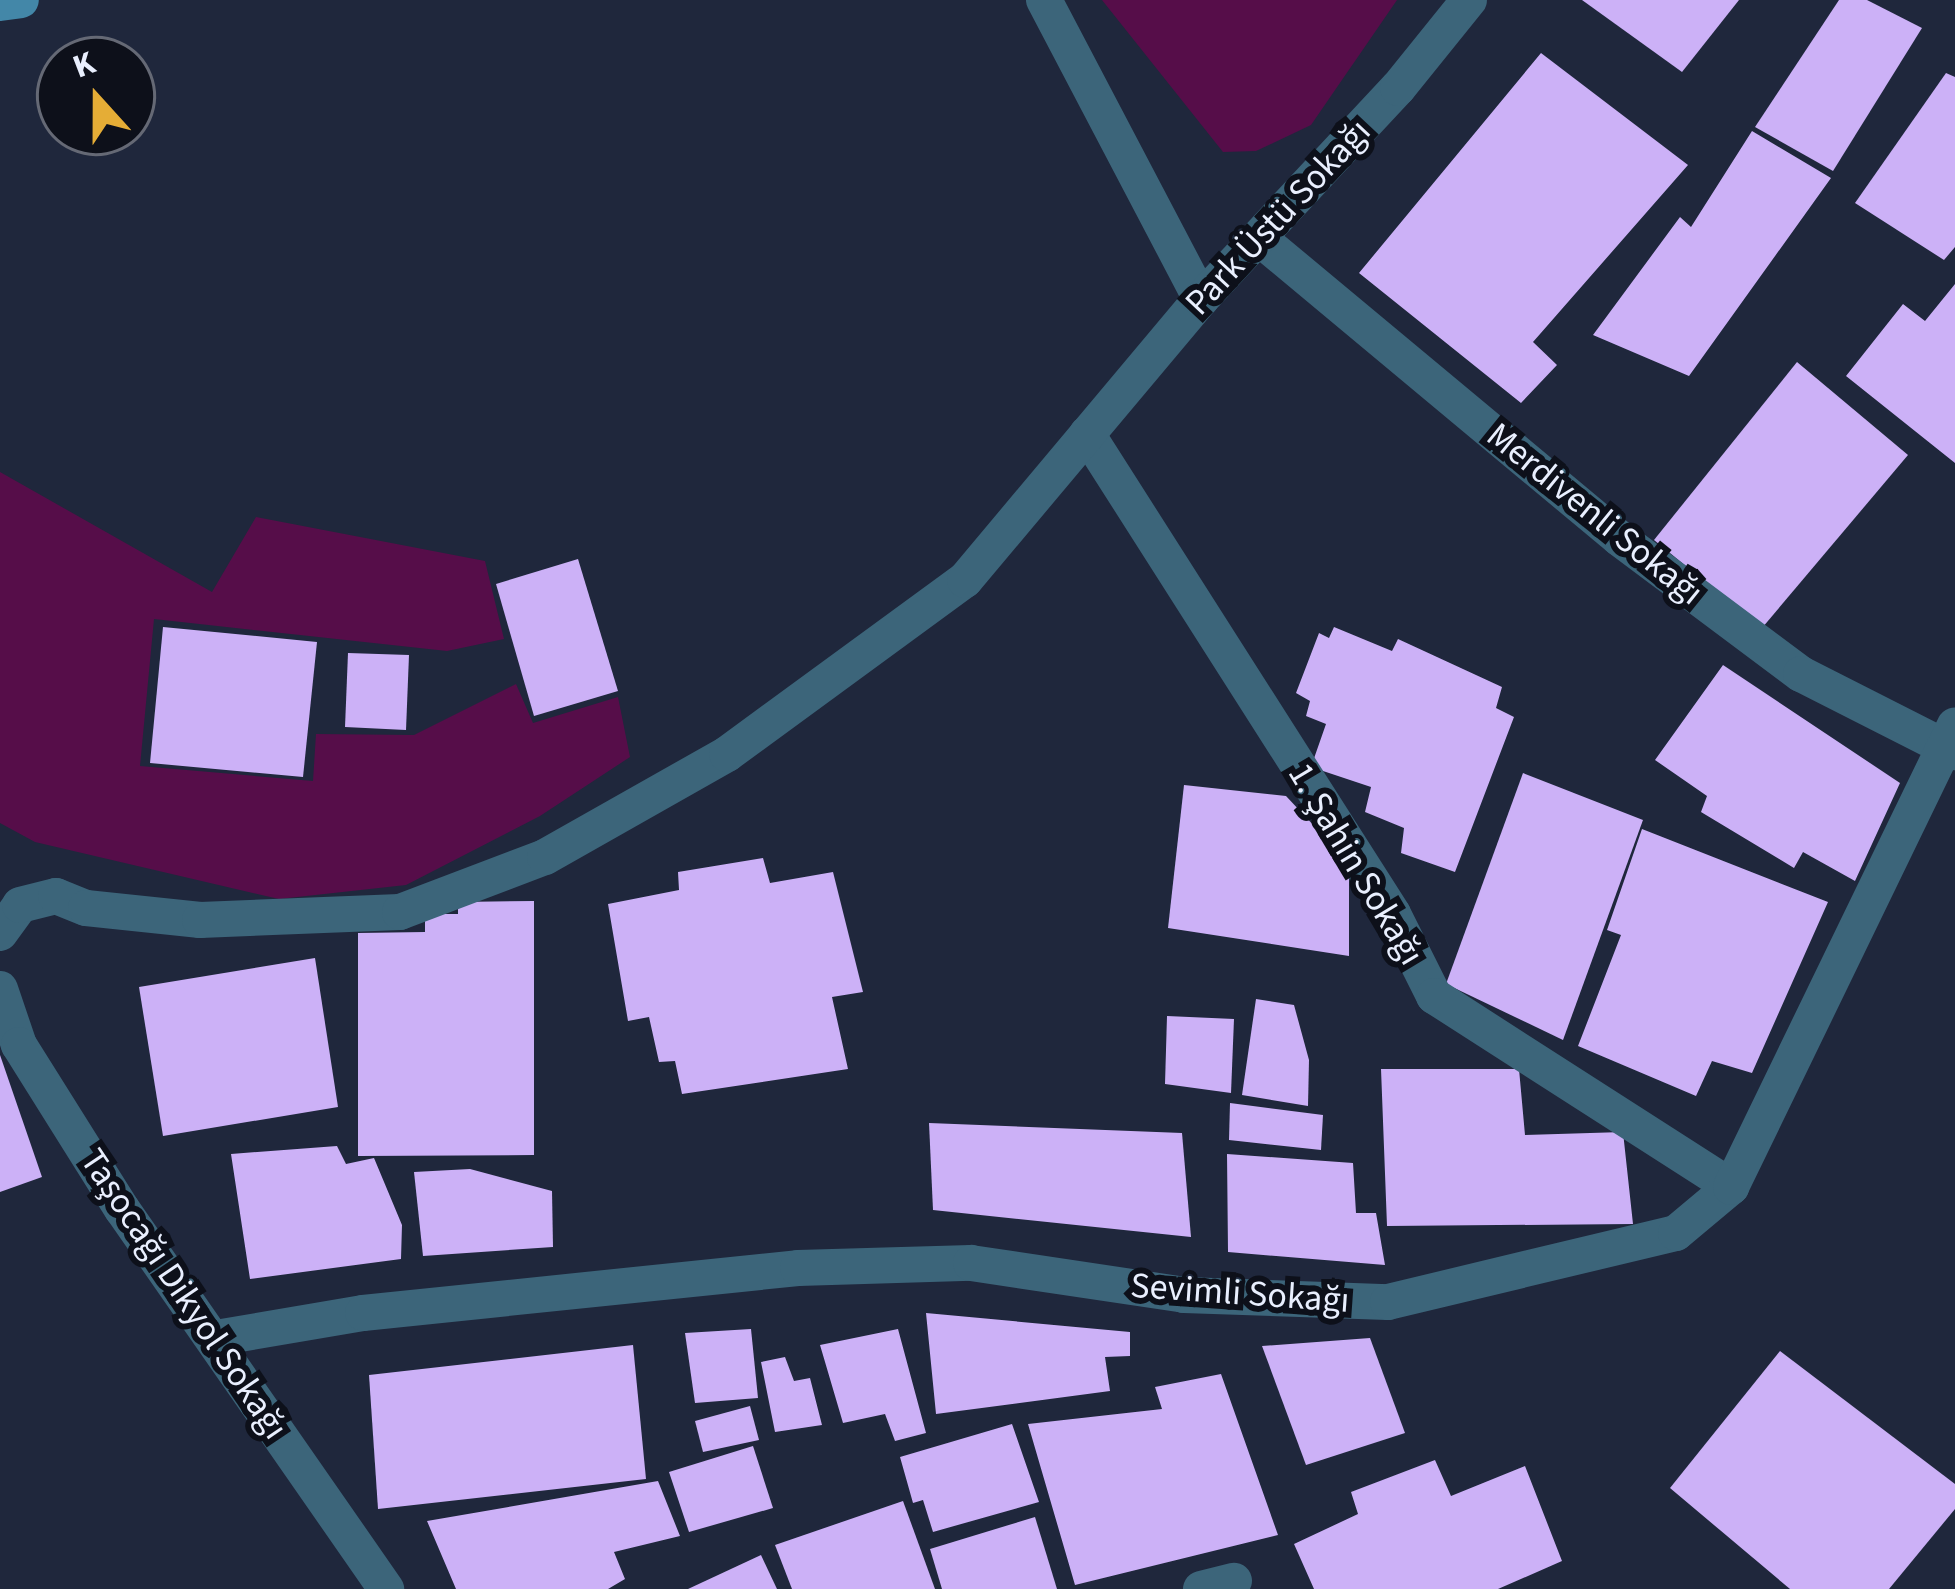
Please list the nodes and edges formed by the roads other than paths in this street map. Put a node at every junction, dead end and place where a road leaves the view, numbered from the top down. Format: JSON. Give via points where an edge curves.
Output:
{"nodes":[{"id":1,"x":21,"y":0,"type":"edge"},
{"id":2,"x":1044,"y":0,"type":"edge"},
{"id":3,"x":1469,"y":0,"type":"edge"},
{"id":4,"x":0,"y":3,"type":"edge"},
{"id":5,"x":1259,"y":238,"type":"junction"},
{"id":6,"x":1201,"y":299,"type":"junction"},
{"id":7,"x":1087,"y":434,"type":"junction"},
{"id":8,"x":1951,"y":741,"type":"edge"},
{"id":9,"x":0,"y":933,"type":"edge"},
{"id":10,"x":0,"y":989,"type":"edge"},
{"id":11,"x":1731,"y":1187,"type":"junction"},
{"id":12,"x":216,"y":1338,"type":"junction"},
{"id":13,"x":386,"y":1589,"type":"edge"}],
"edges":[{"from":1,"to":4,"type":"main road"},
{"from":2,"to":6,"type":"street"},
{"from":3,"to":5,"type":"street","name":"Park Üstü Sokağı"},
{"from":5,"to":6,"type":"street","name":"Park Üstü Sokağı"},
{"from":5,"to":8,"type":"street","name":"Merdivenli Sokağı","via":[[1619,538],[1783,661]]},
{"from":6,"to":7,"type":"street","name":"Park Üstü Sokağı"},
{"from":7,"to":9,"type":"street","via":[[964,580],[854,667],[727,754],[488,884],[400,912],[200,920],[86,908],[56,896],[20,904]]},
{"from":7,"to":11,"type":"street","name":"1. Şahin Sokağı","via":[[1394,914],[1434,996]]},
{"from":8,"to":11,"type":"street","name":"Sevimli Sokağı"},
{"from":10,"to":12,"type":"street","name":"Taşocağı Dikyol Sokağı","via":[[19,1046]]},
{"from":11,"to":12,"type":"street","name":"Sevimli Sokağı","via":[[1676,1233],[1388,1302],[1184,1295],[971,1263],[820,1268],[364,1313]]},
{"from":12,"to":13,"type":"street","name":"Taşocağı Dikyol Sokağı"}]}
